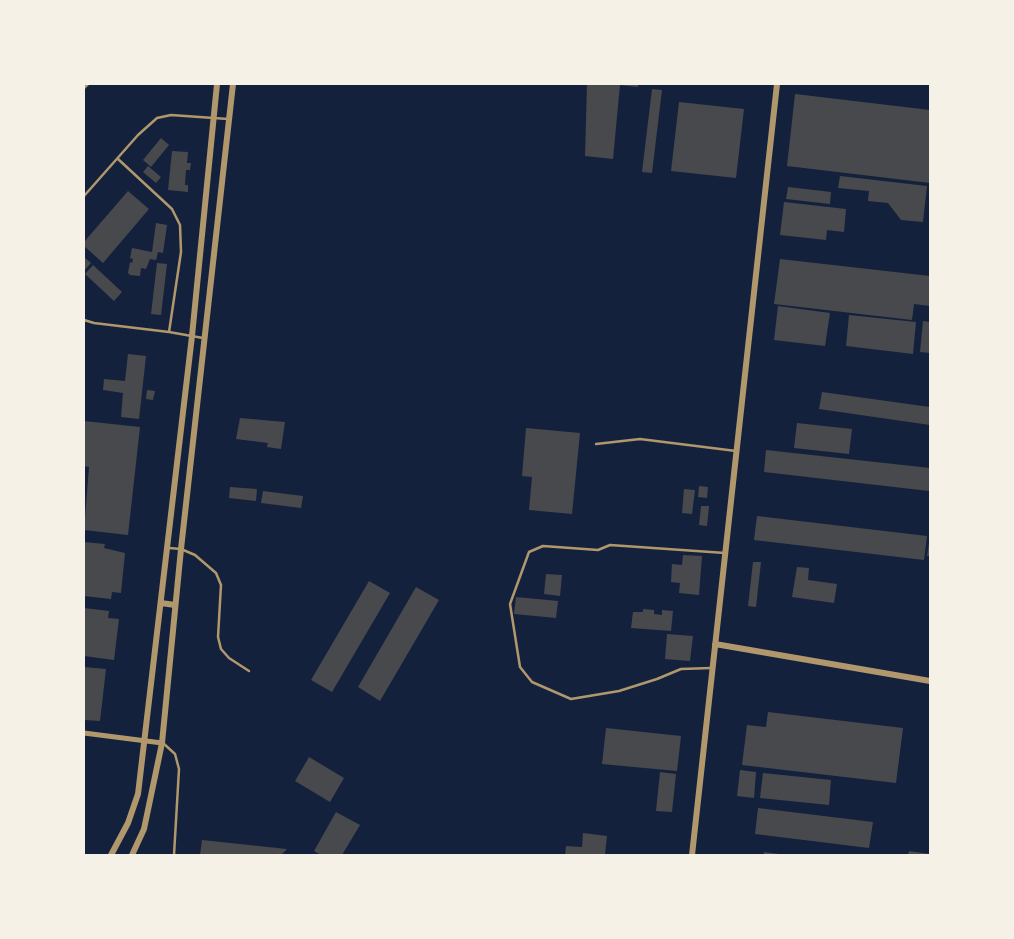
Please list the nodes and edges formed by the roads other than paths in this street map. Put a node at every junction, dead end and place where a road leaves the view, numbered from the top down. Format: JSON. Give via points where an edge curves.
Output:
{"nodes":[{"id":1,"x":88,"y":84,"type":"edge"},
{"id":2,"x":217,"y":84,"type":"edge"},
{"id":3,"x":233,"y":84,"type":"edge"},
{"id":4,"x":778,"y":84,"type":"edge"},
{"id":5,"x":84,"y":88,"type":"edge"},
{"id":6,"x":214,"y":118,"type":"junction"},
{"id":7,"x":229,"y":119,"type":"junction"},
{"id":8,"x":118,"y":159,"type":"junction"},
{"id":9,"x":84,"y":196,"type":"edge"},
{"id":10,"x":84,"y":320,"type":"edge"},
{"id":11,"x":169,"y":332,"type":"junction"},
{"id":12,"x":192,"y":336,"type":"junction"},
{"id":13,"x":206,"y":338,"type":"junction"},
{"id":14,"x":596,"y":444,"type":"dead end"},
{"id":15,"x":738,"y":451,"type":"junction"},
{"id":16,"x":167,"y":548,"type":"junction"},
{"id":17,"x":181,"y":549,"type":"junction"},
{"id":18,"x":726,"y":553,"type":"junction"},
{"id":19,"x":161,"y":603,"type":"junction"},
{"id":20,"x":175,"y":605,"type":"junction"},
{"id":21,"x":715,"y":644,"type":"junction"},
{"id":22,"x":712,"y":668,"type":"junction"},
{"id":23,"x":249,"y":671,"type":"dead end"},
{"id":24,"x":930,"y":681,"type":"edge"},
{"id":25,"x":84,"y":733,"type":"edge"},
{"id":26,"x":144,"y":741,"type":"junction"},
{"id":27,"x":162,"y":743,"type":"junction"},
{"id":28,"x":111,"y":855,"type":"edge"},
{"id":29,"x":132,"y":855,"type":"edge"},
{"id":30,"x":174,"y":855,"type":"edge"},
{"id":31,"x":692,"y":855,"type":"edge"}],
"edges":[{"from":1,"to":5,"type":"lane"},
{"from":2,"to":6,"type":"street"},
{"from":3,"to":7,"type":"street"},
{"from":4,"to":15,"type":"street"},
{"from":6,"to":7,"type":"lane"},
{"from":6,"to":8,"type":"lane","via":[[171,115],[157,118]]},
{"from":6,"to":12,"type":"street"},
{"from":7,"to":13,"type":"street"},
{"from":8,"to":9,"type":"lane"},
{"from":8,"to":11,"type":"lane","via":[[172,209],[180,225],[181,252]]},
{"from":10,"to":11,"type":"lane"},
{"from":11,"to":12,"type":"lane"},
{"from":12,"to":13,"type":"lane"},
{"from":12,"to":16,"type":"street"},
{"from":13,"to":17,"type":"street"},
{"from":14,"to":15,"type":"lane","via":[[640,439]]},
{"from":15,"to":18,"type":"street"},
{"from":16,"to":17,"type":"lane"},
{"from":16,"to":19,"type":"street"},
{"from":17,"to":20,"type":"street"},
{"from":17,"to":23,"type":"lane","via":[[195,555],[216,572],[220,586],[218,637],[221,648],[228,658]]},
{"from":18,"to":21,"type":"street"},
{"from":18,"to":22,"type":"lane","via":[[610,545],[598,550],[544,546],[529,552],[510,604],[520,667],[532,682],[571,699],[619,691],[680,668]]},
{"from":19,"to":20,"type":"street"},
{"from":19,"to":26,"type":"street"},
{"from":20,"to":27,"type":"street"},
{"from":21,"to":22,"type":"street"},
{"from":21,"to":24,"type":"street"},
{"from":22,"to":31,"type":"street"},
{"from":25,"to":26,"type":"street"},
{"from":26,"to":27,"type":"street"},
{"from":26,"to":28,"type":"street","via":[[134,809]]},
{"from":27,"to":29,"type":"street","via":[[144,829]]},
{"from":27,"to":30,"type":"lane","via":[[175,754],[179,769]]}]}
